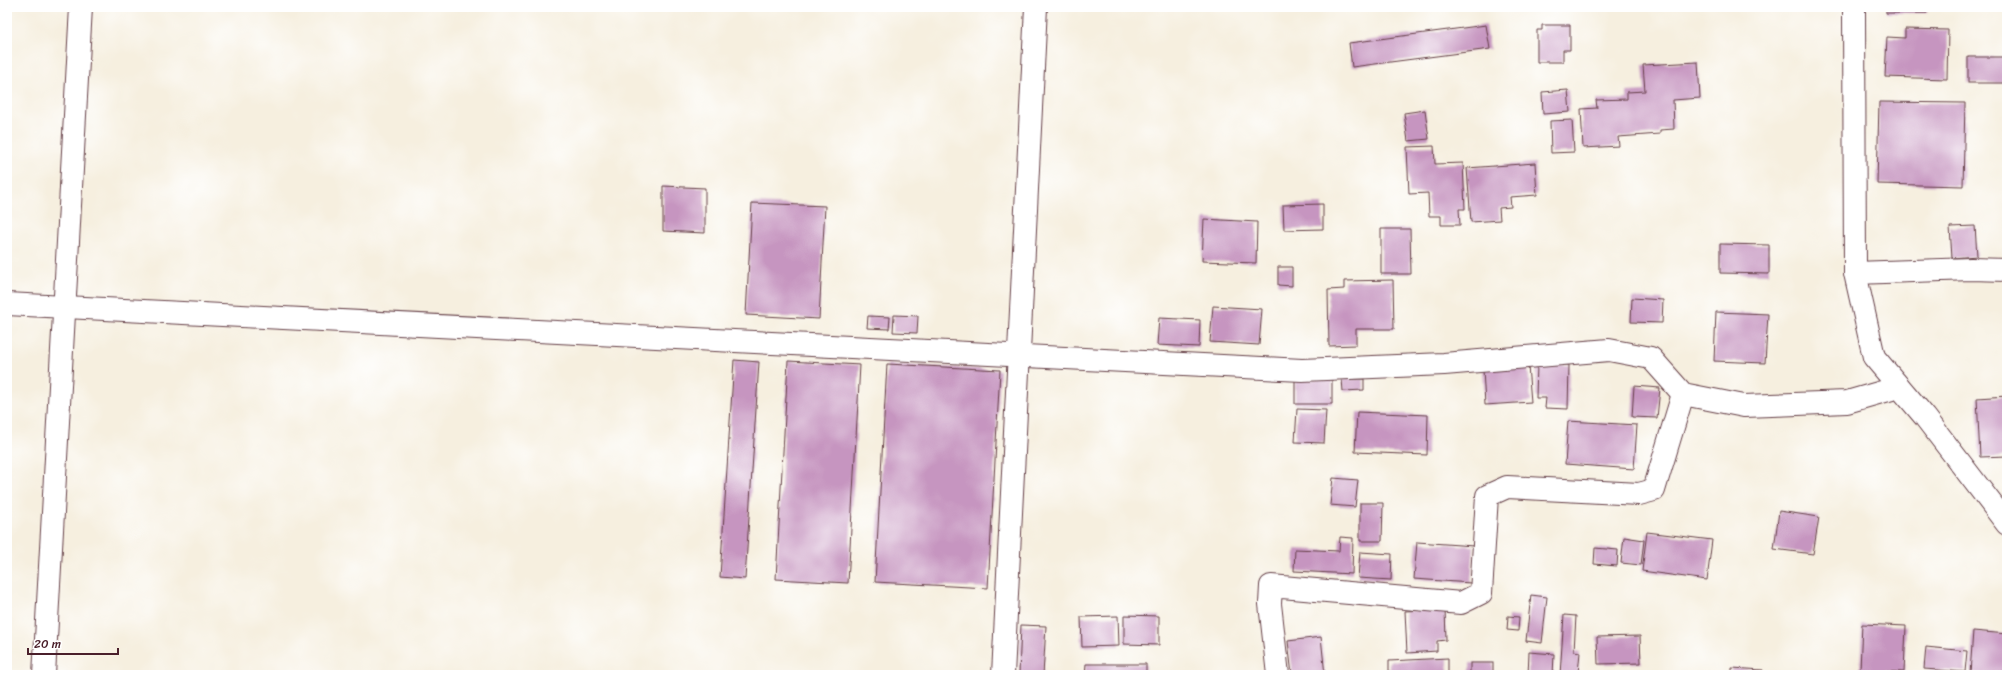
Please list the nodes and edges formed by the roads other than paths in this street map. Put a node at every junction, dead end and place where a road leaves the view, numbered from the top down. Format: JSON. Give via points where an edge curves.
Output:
{"nodes":[{"id":1,"x":81,"y":7,"type":"edge"},
{"id":2,"x":1036,"y":7,"type":"edge"},
{"id":3,"x":1854,"y":7,"type":"edge"},
{"id":4,"x":2007,"y":270,"type":"edge"},
{"id":5,"x":1855,"y":273,"type":"junction"},
{"id":6,"x":7,"y":304,"type":"edge"},
{"id":7,"x":64,"y":307,"type":"junction"},
{"id":8,"x":1018,"y":356,"type":"junction"},
{"id":9,"x":1899,"y":387,"type":"junction"},
{"id":10,"x":1682,"y":394,"type":"junction"},
{"id":11,"x":2007,"y":524,"type":"edge"},
{"id":12,"x":44,"y":675,"type":"edge"},
{"id":13,"x":1003,"y":675,"type":"edge"},
{"id":14,"x":1278,"y":675,"type":"edge"}],
"edges":[{"from":1,"to":7,"type":"street"},
{"from":2,"to":8,"type":"street"},
{"from":3,"to":5,"type":"street"},
{"from":4,"to":5,"type":"street"},
{"from":5,"to":9,"type":"street","via":[[1874,357]]},
{"from":6,"to":7,"type":"street"},
{"from":7,"to":8,"type":"street"},
{"from":7,"to":12,"type":"street"},
{"from":8,"to":10,"type":"street","via":[[1302,370],[1444,364],[1609,350],[1651,358]]},
{"from":8,"to":13,"type":"street"},
{"from":9,"to":10,"type":"street","via":[[1848,402],[1744,406]]},
{"from":9,"to":11,"type":"street"},
{"from":10,"to":14,"type":"street","via":[[1654,490],[1639,494],[1507,487],[1487,496],[1481,593],[1461,603],[1271,586],[1270,604]]}]}
